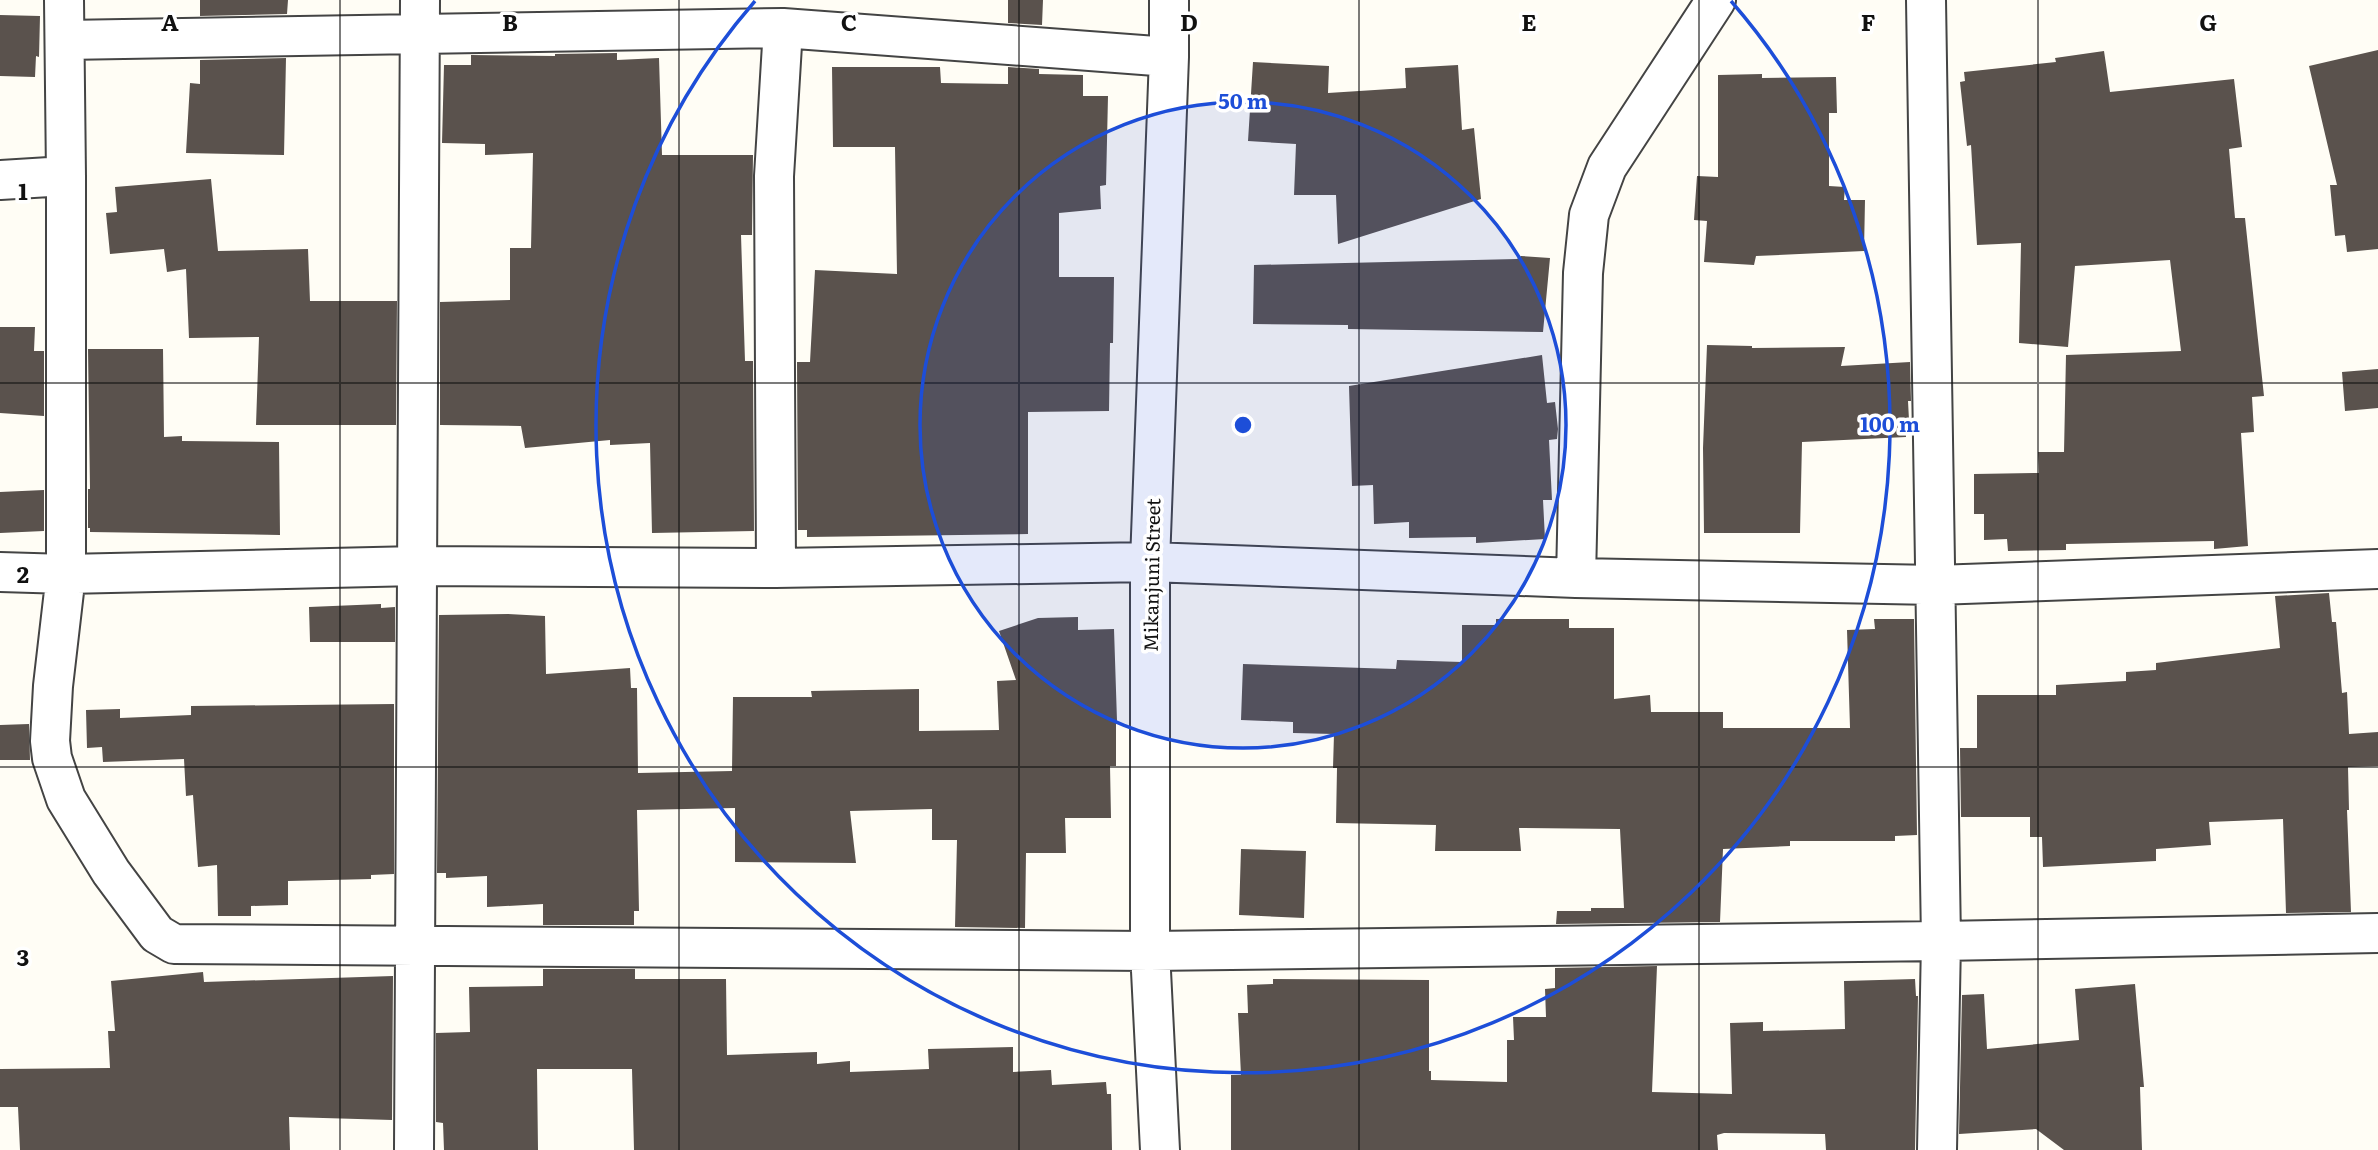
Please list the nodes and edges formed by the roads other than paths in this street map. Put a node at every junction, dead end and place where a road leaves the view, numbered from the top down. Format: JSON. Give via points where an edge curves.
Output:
{"nodes":[{"id":1,"x":64,"y":0,"type":"edge"},
{"id":2,"x":1169,"y":0,"type":"edge"},
{"id":3,"x":1716,"y":0,"type":"edge"},
{"id":4,"x":1926,"y":0,"type":"edge"},
{"id":5,"x":420,"y":17,"type":"edge"},
{"id":6,"x":783,"y":28,"type":"junction"},
{"id":7,"x":65,"y":40,"type":"junction"},
{"id":8,"x":1169,"y":57,"type":"junction"},
{"id":9,"x":66,"y":176,"type":"junction"},
{"id":10,"x":0,"y":180,"type":"edge"},
{"id":11,"x":1150,"y":562,"type":"junction"},
{"id":12,"x":417,"y":566,"type":"junction"},
{"id":13,"x":776,"y":568,"type":"junction"},
{"id":14,"x":2378,"y":569,"type":"edge"},
{"id":15,"x":0,"y":572,"type":"edge"},
{"id":16,"x":66,"y":574,"type":"junction"},
{"id":17,"x":1576,"y":578,"type":"junction"},
{"id":18,"x":1936,"y":585,"type":"junction"},
{"id":19,"x":2378,"y":933,"type":"edge"},
{"id":20,"x":1941,"y":941,"type":"junction"},
{"id":21,"x":415,"y":945,"type":"junction"},
{"id":22,"x":1150,"y":951,"type":"junction"},
{"id":23,"x":414,"y":1150,"type":"edge"},
{"id":24,"x":1160,"y":1150,"type":"edge"},
{"id":25,"x":1937,"y":1150,"type":"edge"}],
"edges":[{"from":1,"to":7,"type":"street"},
{"from":2,"to":8,"type":"street","name":"Mikanjuni Street"},
{"from":3,"to":17,"type":"street","via":[[1607,167],[1589,215],[1583,273]]},
{"from":4,"to":18,"type":"street"},
{"from":5,"to":6,"type":"street"},
{"from":5,"to":7,"type":"street"},
{"from":5,"to":12,"type":"street"},
{"from":6,"to":8,"type":"street"},
{"from":6,"to":13,"type":"street","via":[[774,176]]},
{"from":7,"to":9,"type":"street"},
{"from":8,"to":11,"type":"street","name":"Mikanjuni Street"},
{"from":9,"to":10,"type":"street"},
{"from":9,"to":16,"type":"street"},
{"from":11,"to":13,"type":"street"},
{"from":11,"to":17,"type":"street"},
{"from":11,"to":22,"type":"street","name":"Mikanjuni Street"},
{"from":12,"to":13,"type":"street"},
{"from":12,"to":16,"type":"street"},
{"from":12,"to":21,"type":"street"},
{"from":14,"to":18,"type":"street"},
{"from":15,"to":16,"type":"street"},
{"from":16,"to":21,"type":"street","via":[[53,687],[50,741],[54,766],[73,810],[111,872],[157,933],[185,946]]},
{"from":17,"to":18,"type":"street"},
{"from":18,"to":20,"type":"street"},
{"from":19,"to":20,"type":"street"},
{"from":20,"to":22,"type":"street"},
{"from":20,"to":25,"type":"street"},
{"from":21,"to":22,"type":"street"},
{"from":21,"to":23,"type":"street"},
{"from":22,"to":24,"type":"street","name":"Mikanjuni Street"}]}
